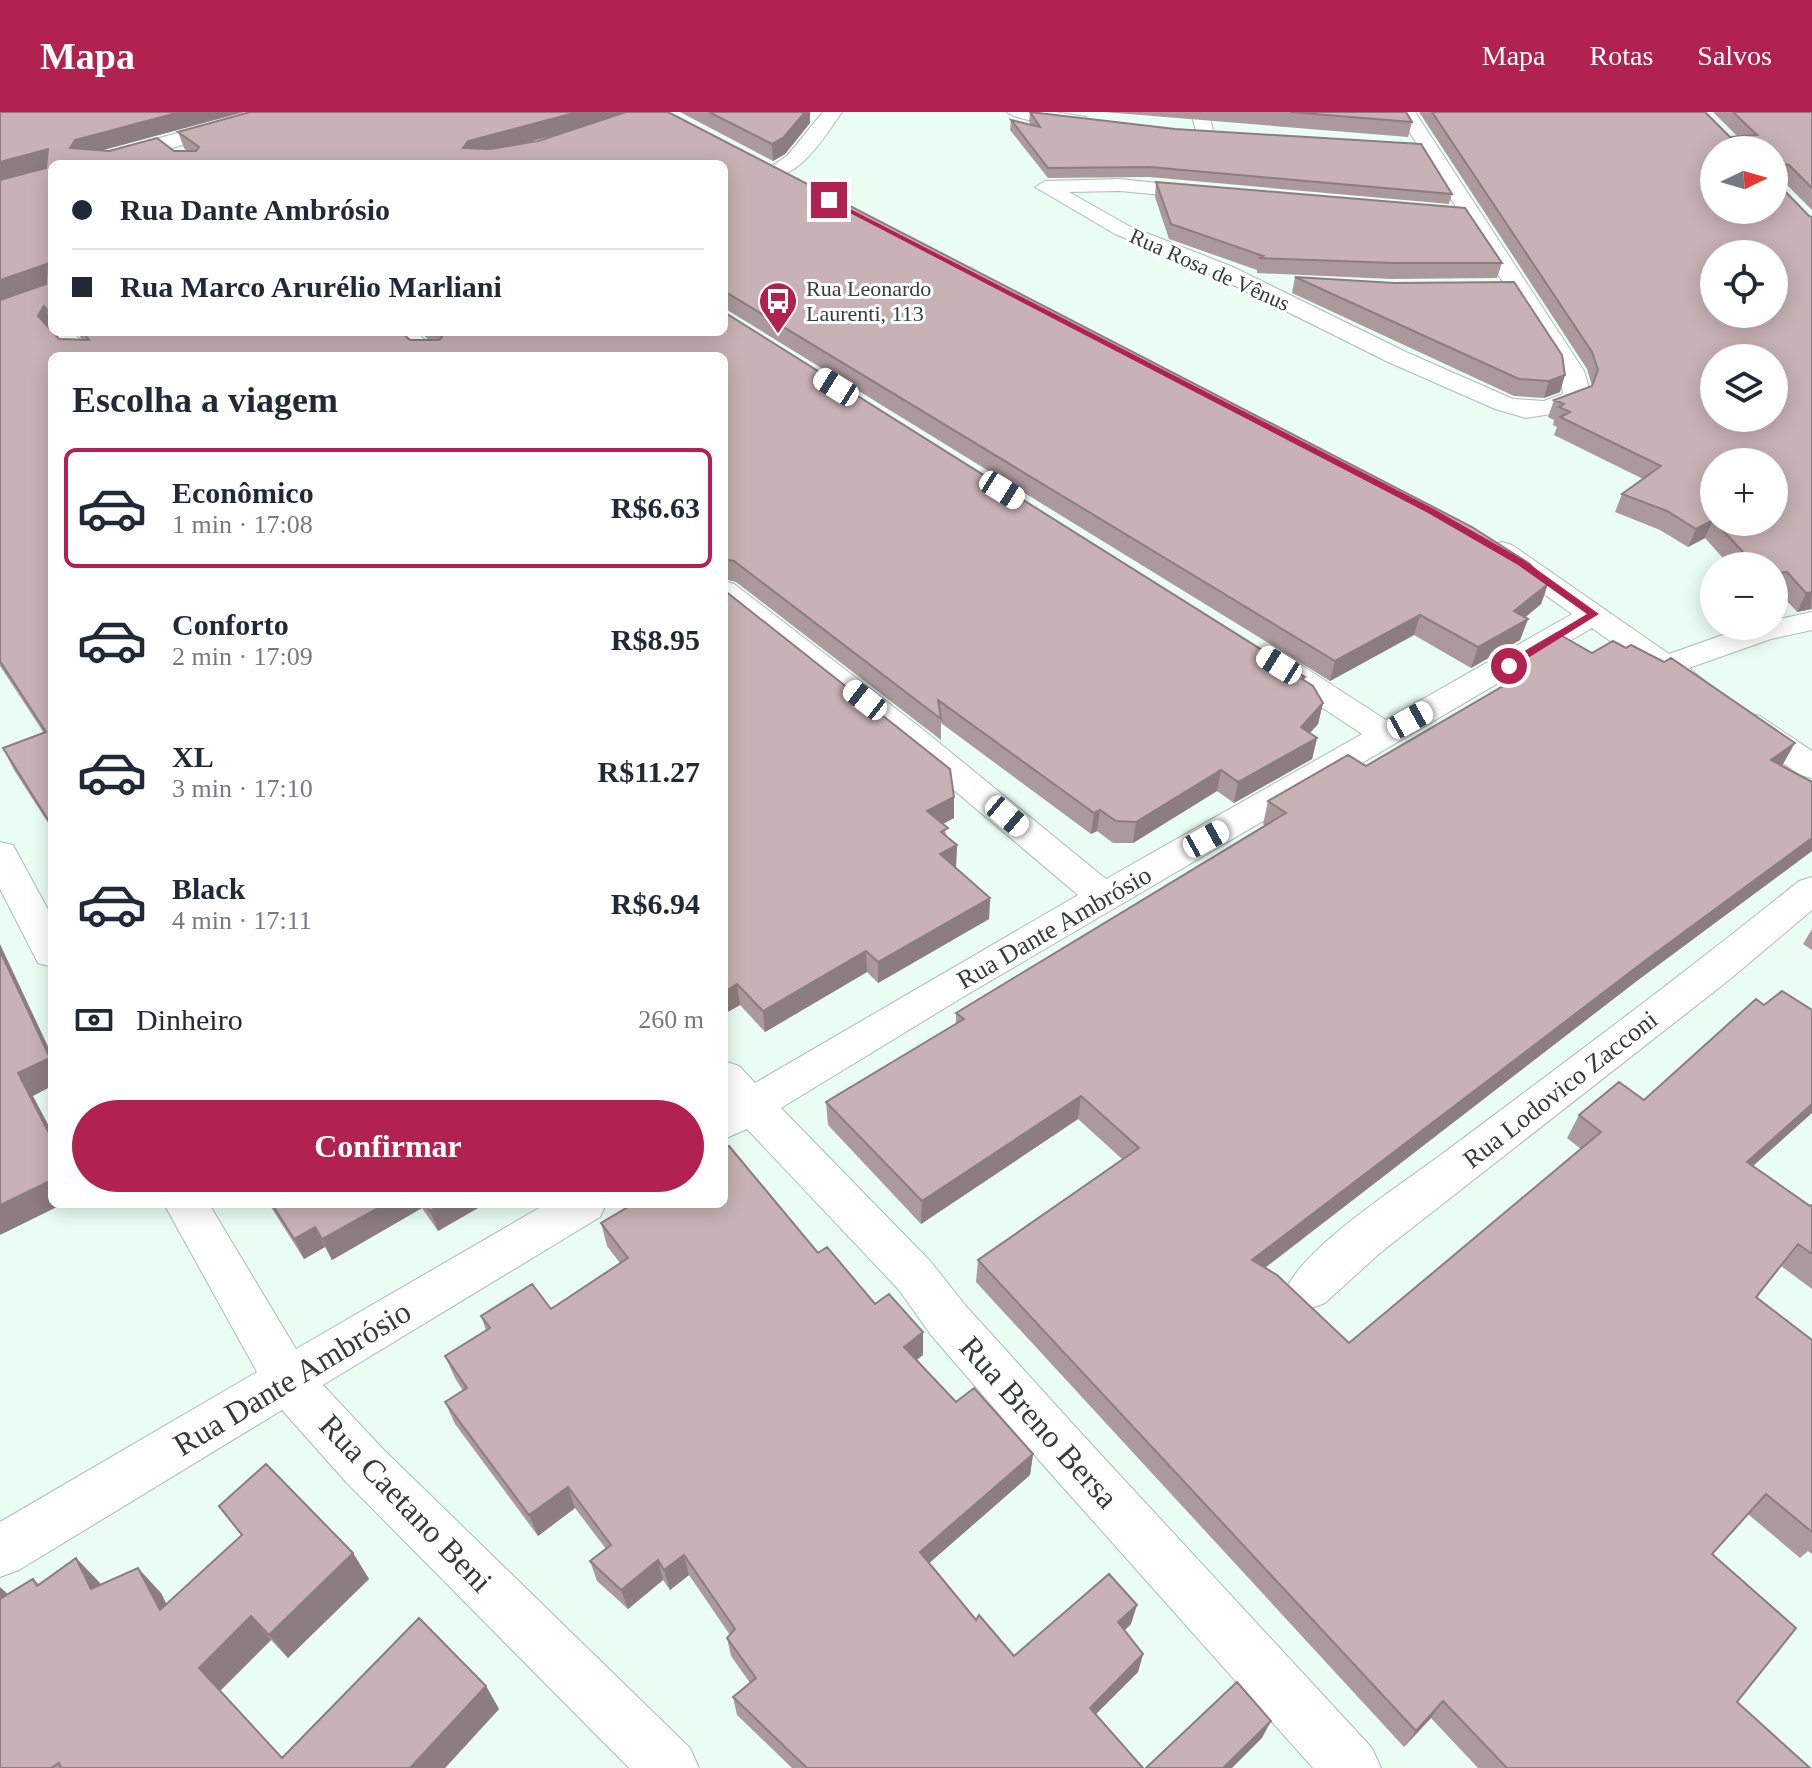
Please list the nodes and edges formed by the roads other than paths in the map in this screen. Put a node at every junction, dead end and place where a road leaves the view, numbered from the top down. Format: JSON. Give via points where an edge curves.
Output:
{"nodes":[{"id":1,"x":279,"y":112,"type":"edge"},
{"id":2,"x":833,"y":112,"type":"edge"},
{"id":3,"x":1016,"y":112,"type":"edge"},
{"id":4,"x":1406,"y":112,"type":"edge"},
{"id":5,"x":1102,"y":123,"type":"edge"},
{"id":6,"x":163,"y":143,"type":"junction"},
{"id":7,"x":1397,"y":145,"type":"edge"},
{"id":8,"x":1425,"y":146,"type":"junction"},
{"id":9,"x":182,"y":157,"type":"edge"},
{"id":10,"x":748,"y":158,"type":"edge"},
{"id":11,"x":104,"y":160,"type":"edge"},
{"id":12,"x":774,"y":171,"type":"junction"},
{"id":13,"x":801,"y":186,"type":"edge"},
{"id":14,"x":1227,"y":195,"type":"edge"},
{"id":15,"x":1396,"y":210,"type":"edge"},
{"id":16,"x":1470,"y":214,"type":"junction"},
{"id":17,"x":1241,"y":280,"type":"junction"},
{"id":18,"x":1291,"y":282,"type":"dead end"},
{"id":19,"x":1491,"y":288,"type":"edge"},
{"id":20,"x":1518,"y":288,"type":"junction"},
{"id":21,"x":64,"y":336,"type":"edge"},
{"id":22,"x":407,"y":336,"type":"edge"},
{"id":23,"x":78,"y":352,"type":"edge"},
{"id":24,"x":426,"y":352,"type":"edge"},
{"id":25,"x":1487,"y":542,"type":"edge"},
{"id":26,"x":728,"y":593,"type":"edge"},
{"id":27,"x":1594,"y":614,"type":"junction"},
{"id":28,"x":1812,"y":621,"type":"edge"},
{"id":29,"x":1242,"y":642,"type":"edge"},
{"id":30,"x":1666,"y":665,"type":"junction"},
{"id":31,"x":1385,"y":734,"type":"junction"},
{"id":32,"x":1812,"y":767,"type":"edge"},
{"id":33,"x":0,"y":854,"type":"edge"},
{"id":34,"x":1812,"y":890,"type":"edge"},
{"id":35,"x":1104,"y":897,"type":"junction"},
{"id":36,"x":48,"y":945,"type":"edge"},
{"id":37,"x":733,"y":1102,"type":"edge"},
{"id":38,"x":188,"y":1208,"type":"edge"},
{"id":39,"x":577,"y":1208,"type":"edge"},
{"id":40,"x":1309,"y":1289,"type":"dead end"},
{"id":41,"x":288,"y":1381,"type":"junction"},
{"id":42,"x":0,"y":1551,"type":"edge"},
{"id":43,"x":670,"y":1768,"type":"edge"},
{"id":44,"x":1352,"y":1768,"type":"edge"}],
"edges":[{"from":1,"to":6,"type":"street"},
{"from":2,"to":12,"type":"street","via":[[794,160]]},
{"from":3,"to":5,"type":"street"},
{"from":4,"to":8,"type":"street","name":"Rua Rosa de Vênus"},
{"from":6,"to":9,"type":"street"},
{"from":6,"to":11,"type":"street"},
{"from":7,"to":8,"type":"street"},
{"from":8,"to":16,"type":"street","name":"Rua Rosa de Vênus"},
{"from":10,"to":12,"type":"street"},
{"from":12,"to":13,"type":"street"},
{"from":14,"to":17,"type":"street","name":"Rua Rosa de Vênus","via":[[1120,185],[1045,187],[1122,230]]},
{"from":15,"to":16,"type":"street"},
{"from":16,"to":20,"type":"street","name":"Rua Rosa de Vênus"},
{"from":17,"to":18,"type":"street"},
{"from":17,"to":20,"type":"street","name":"Rua Rosa de Vênus","via":[[1504,404],[1526,410],[1562,405],[1574,398],[1577,388],[1572,371]]},
{"from":19,"to":20,"type":"street"},
{"from":21,"to":23,"type":"street"},
{"from":22,"to":24,"type":"street"},
{"from":25,"to":27,"type":"street"},
{"from":26,"to":35,"type":"street"},
{"from":27,"to":30,"type":"street"},
{"from":27,"to":31,"type":"street","name":"Rua Dante Ambrósio"},
{"from":28,"to":30,"type":"street","via":[[1763,631]]},
{"from":29,"to":31,"type":"street"},
{"from":30,"to":32,"type":"street"},
{"from":31,"to":35,"type":"street","name":"Rua Dante Ambrósio"},
{"from":33,"to":36,"type":"street"},
{"from":34,"to":40,"type":"street","name":"Rua Lodovico Zacconi","via":[[1364,1239]]},
{"from":35,"to":37,"type":"street","name":"Rua Dante Ambrósio"},
{"from":37,"to":44,"type":"street","name":"Rua Breno Bersa","via":[[915,1276],[1052,1438]]},
{"from":38,"to":41,"type":"street","name":"Rua Caetano Beni"},
{"from":39,"to":41,"type":"street","name":"Rua Dante Ambrósio"},
{"from":41,"to":42,"type":"street","name":"Rua Dante Ambrósio"},
{"from":41,"to":43,"type":"street","name":"Rua Caetano Beni","via":[[365,1466]]}]}
